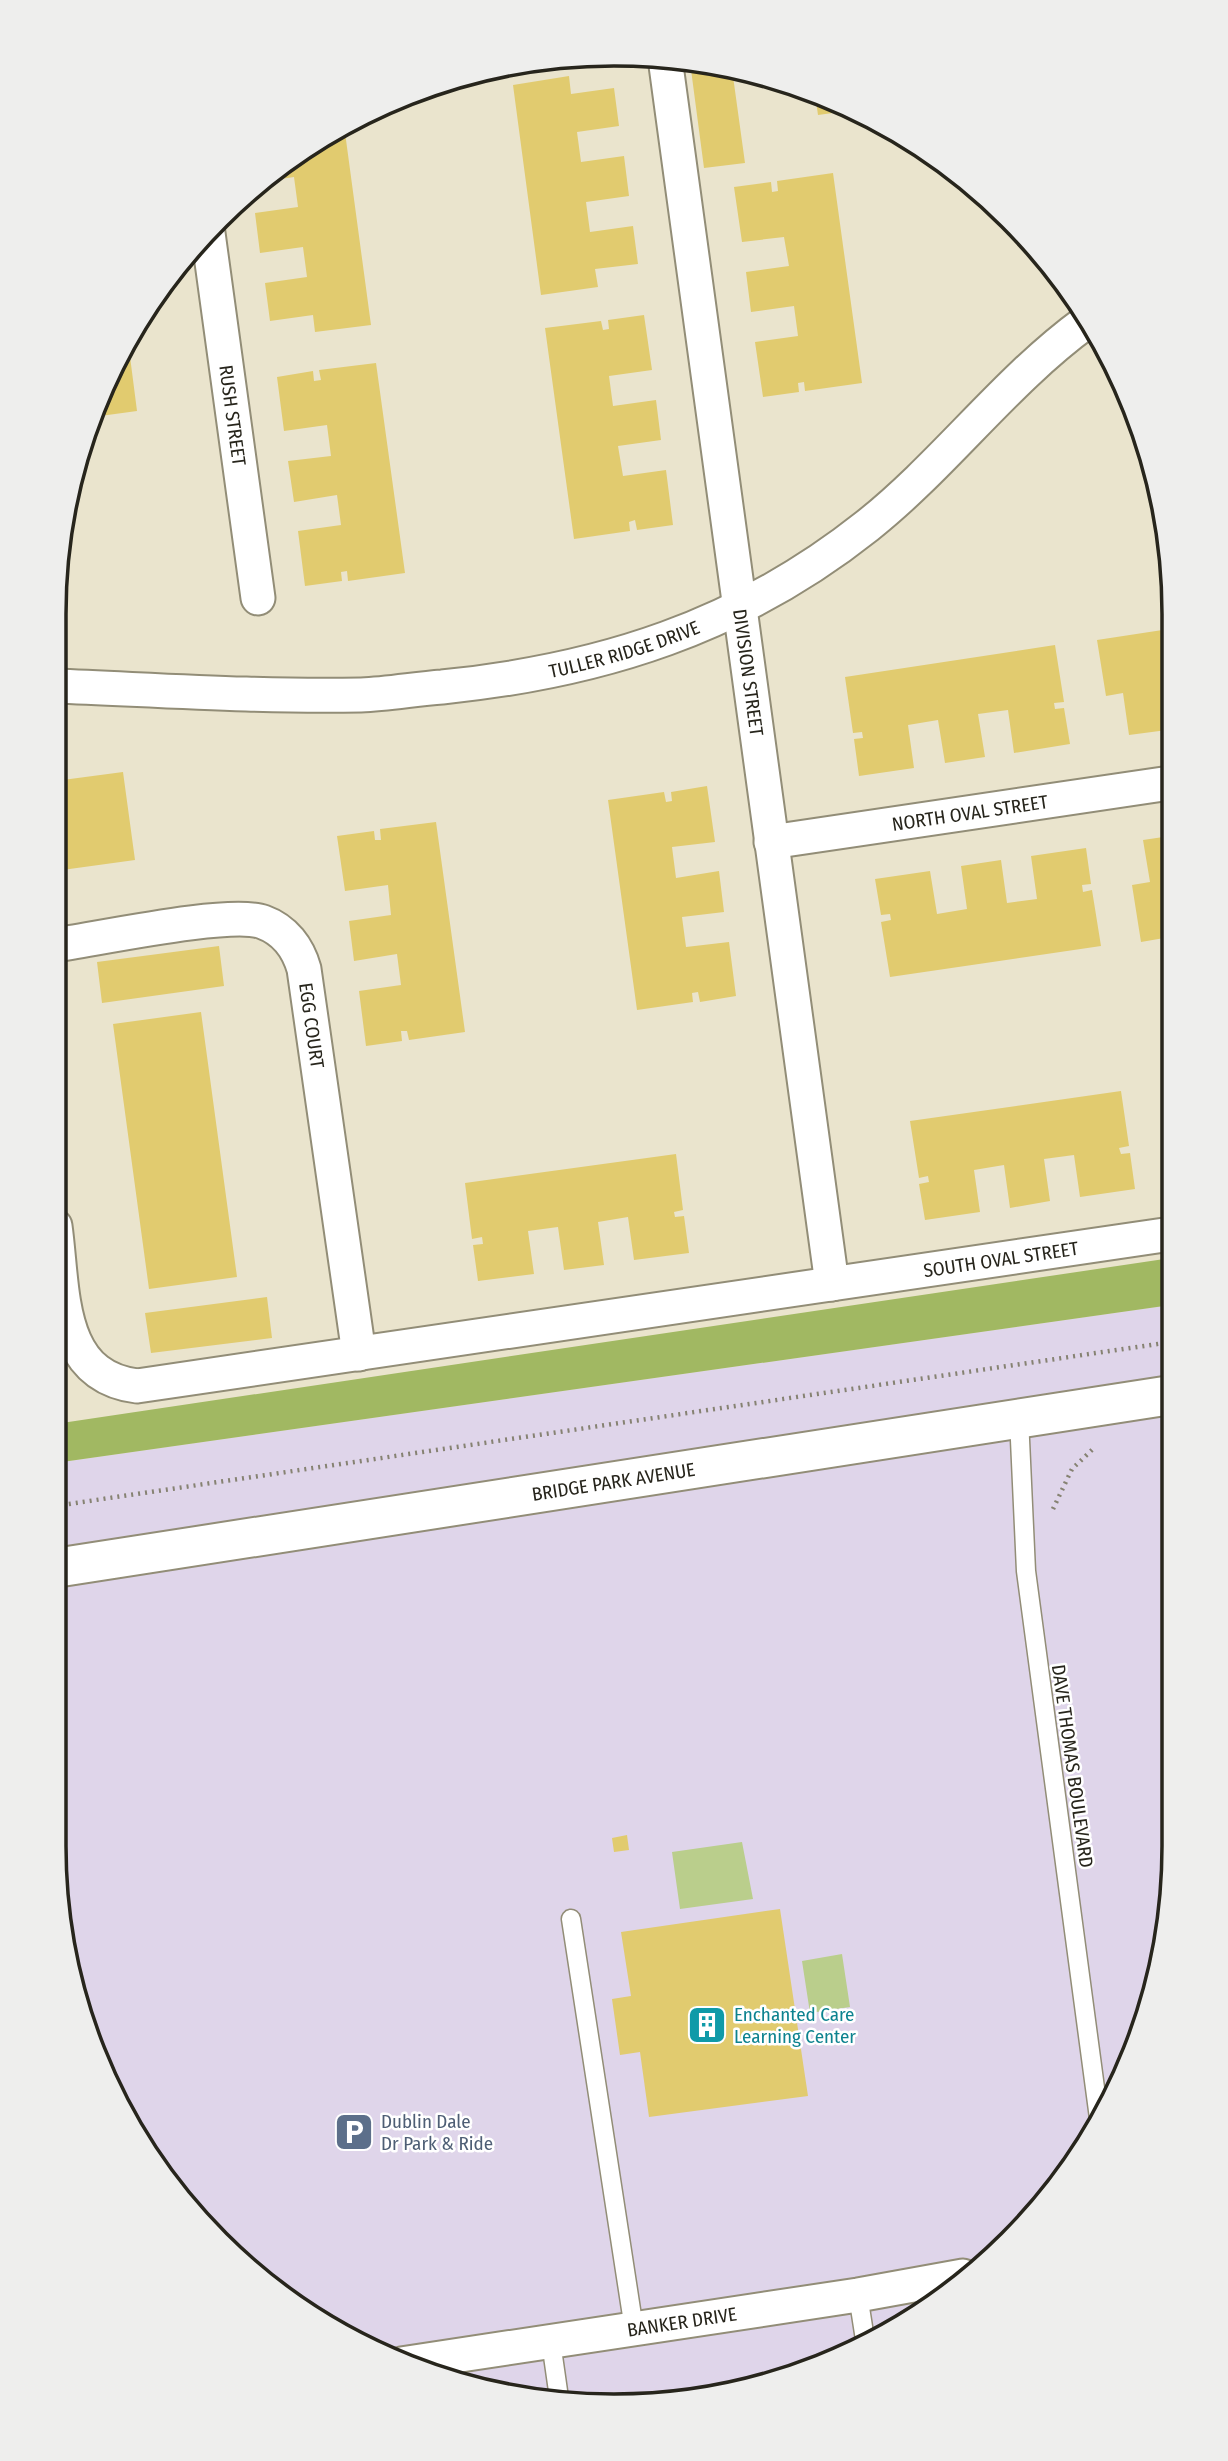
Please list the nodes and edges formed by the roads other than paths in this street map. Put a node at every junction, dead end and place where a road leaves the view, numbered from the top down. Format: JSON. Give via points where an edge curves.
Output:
{"nodes":[{"id":1,"x":667,"y":69,"type":"edge"},
{"id":2,"x":210,"y":245,"type":"edge"},
{"id":3,"x":1080,"y":327,"type":"edge"},
{"id":4,"x":258,"y":598,"type":"dead end"},
{"id":5,"x":739,"y":608,"type":"junction"},
{"id":6,"x":66,"y":687,"type":"edge"},
{"id":7,"x":1162,"y":784,"type":"edge"},
{"id":8,"x":771,"y":842,"type":"junction"},
{"id":9,"x":66,"y":943,"type":"edge"},
{"id":10,"x":1162,"y":1235,"type":"edge"},
{"id":11,"x":832,"y":1284,"type":"junction"},
{"id":12,"x":66,"y":1305,"type":"edge"},
{"id":13,"x":359,"y":1354,"type":"junction"},
{"id":14,"x":1162,"y":1396,"type":"edge"},
{"id":15,"x":1019,"y":1418,"type":"junction"},
{"id":16,"x":66,"y":1566,"type":"edge"},
{"id":17,"x":571,"y":1919,"type":"dead end"},
{"id":18,"x":1097,"y":2104,"type":"edge"},
{"id":19,"x":950,"y":2278,"type":"edge"},
{"id":20,"x":859,"y":2295,"type":"junction"},
{"id":21,"x":634,"y":2329,"type":"junction"},
{"id":22,"x":864,"y":2334,"type":"edge"},
{"id":23,"x":551,"y":2342,"type":"junction"},
{"id":24,"x":425,"y":2360,"type":"edge"},
{"id":25,"x":558,"y":2391,"type":"edge"}],
"edges":[{"from":1,"to":5,"type":"street","name":"DIVISION STREET"},
{"from":2,"to":4,"type":"street","name":"RUSH STREET"},
{"from":3,"to":5,"type":"street","name":"TULLER RIDGE DRIVE","via":[[1015,382],[867,526],[816,564]]},
{"from":5,"to":6,"type":"street","name":"TULLER RIDGE DRIVE","via":[[672,638],[610,658],[549,673],[471,684],[363,695]]},
{"from":5,"to":8,"type":"street","name":"DIVISION STREET"},
{"from":7,"to":8,"type":"street","name":"NORTH OVAL STREET"},
{"from":8,"to":11,"type":"street","name":"DIVISION STREET"},
{"from":9,"to":13,"type":"street","name":"EGG COURT","via":[[234,919],[265,923],[290,941],[304,969]]},
{"from":10,"to":11,"type":"street","name":"SOUTH OVAL STREET"},
{"from":11,"to":13,"type":"street"},
{"from":12,"to":13,"type":"street","via":[[75,1348],[96,1373],[115,1383],[148,1386]]},
{"from":14,"to":15,"type":"street","name":"BRIDGE PARK AVENUE"},
{"from":15,"to":16,"type":"street","name":"BRIDGE PARK AVENUE"},
{"from":15,"to":18,"type":"lane","name":"DAVE THOMAS BOULEVARD","via":[[1025,1547]]},
{"from":17,"to":21,"type":"lane"},
{"from":19,"to":20,"type":"street","name":"BANKER DRIVE"},
{"from":20,"to":21,"type":"street","name":"BANKER DRIVE"},
{"from":20,"to":22,"type":"lane"},
{"from":21,"to":23,"type":"street","name":"BANKER DRIVE"},
{"from":23,"to":24,"type":"street","name":"BANKER DRIVE"},
{"from":23,"to":25,"type":"lane"}]}
